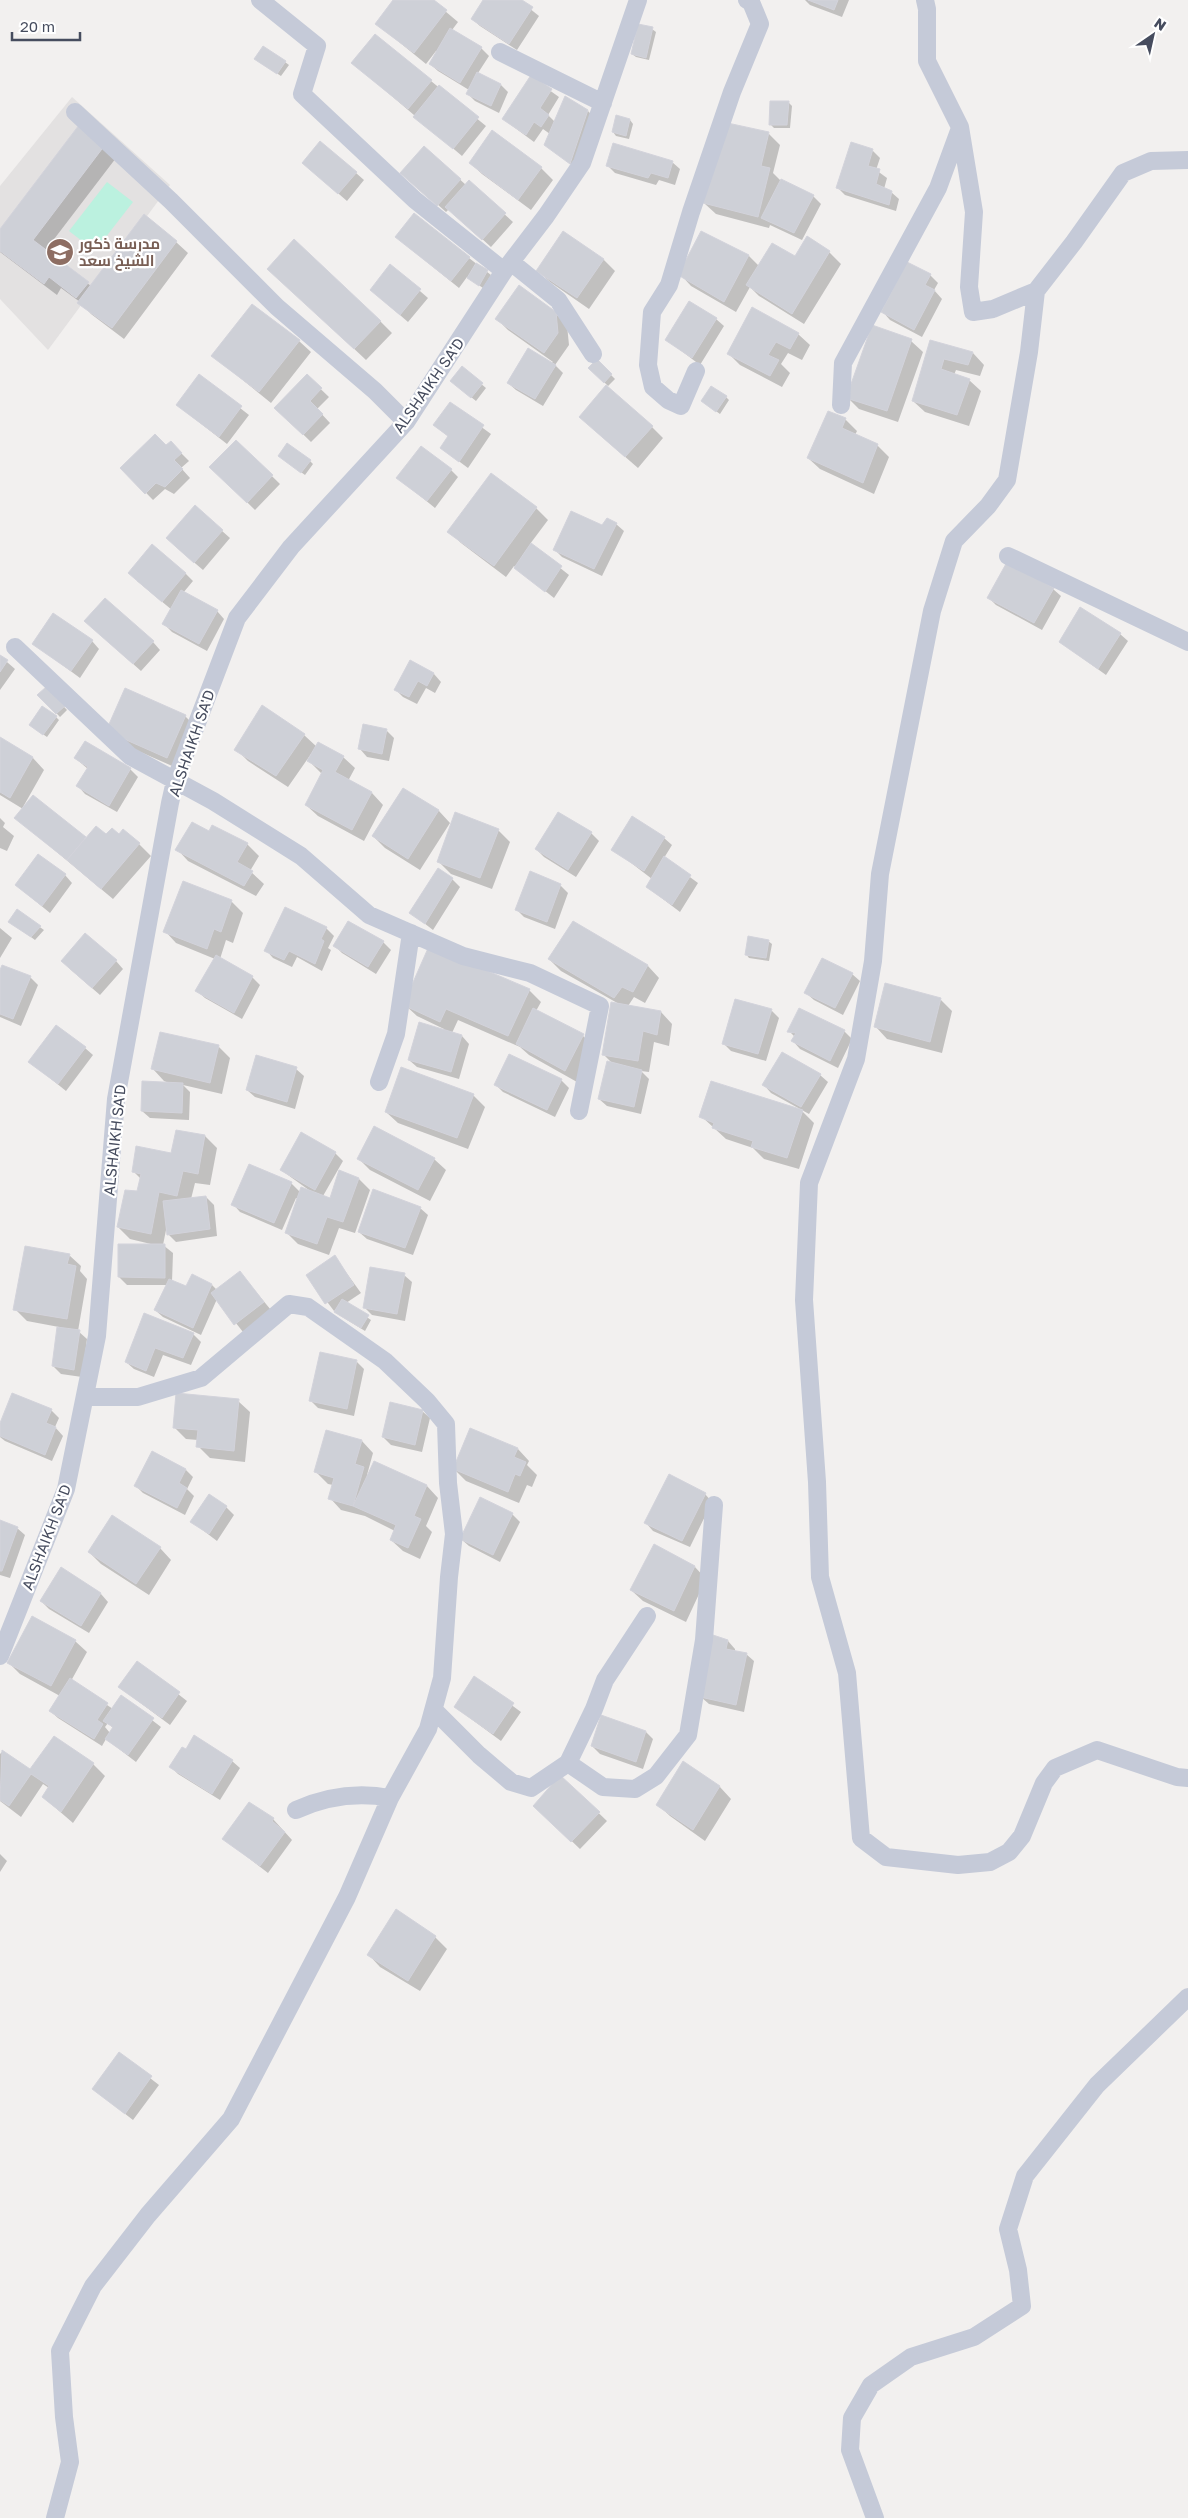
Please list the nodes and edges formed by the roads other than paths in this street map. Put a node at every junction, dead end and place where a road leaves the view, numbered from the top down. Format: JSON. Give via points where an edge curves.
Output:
{"nodes":[{"id":1,"x":260,"y":0,"type":"edge"},
{"id":2,"x":638,"y":0,"type":"edge"},
{"id":3,"x":747,"y":0,"type":"edge"},
{"id":4,"x":925,"y":0,"type":"edge"},
{"id":5,"x":500,"y":52,"type":"dead end"},
{"id":6,"x":603,"y":103,"type":"junction"},
{"id":7,"x":75,"y":112,"type":"dead end"},
{"id":8,"x":960,"y":127,"type":"junction"},
{"id":9,"x":1188,"y":160,"type":"edge"},
{"id":10,"x":508,"y":267,"type":"junction"},
{"id":11,"x":1036,"y":291,"type":"junction"},
{"id":12,"x":593,"y":354,"type":"dead end"},
{"id":13,"x":696,"y":371,"type":"dead end"},
{"id":14,"x":841,"y":406,"type":"dead end"},
{"id":15,"x":406,"y":422,"type":"junction"},
{"id":16,"x":1008,"y":556,"type":"dead end"},
{"id":17,"x":1188,"y":642,"type":"edge"},
{"id":18,"x":15,"y":647,"type":"dead end"},
{"id":19,"x":175,"y":781,"type":"junction"},
{"id":20,"x":411,"y":933,"type":"junction"},
{"id":21,"x":379,"y":1082,"type":"dead end"},
{"id":22,"x":579,"y":1111,"type":"dead end"},
{"id":23,"x":85,"y":1396,"type":"junction"},
{"id":24,"x":714,"y":1505,"type":"dead end"},
{"id":25,"x":647,"y":1616,"type":"dead end"},
{"id":26,"x":0,"y":1656,"type":"edge"},
{"id":27,"x":434,"y":1710,"type":"junction"},
{"id":28,"x":568,"y":1763,"type":"junction"},
{"id":29,"x":1188,"y":1778,"type":"edge"},
{"id":30,"x":390,"y":1798,"type":"junction"},
{"id":31,"x":296,"y":1810,"type":"dead end"},
{"id":32,"x":1188,"y":1997,"type":"edge"},
{"id":33,"x":55,"y":2518,"type":"edge"},
{"id":34,"x":875,"y":2518,"type":"edge"}],
"edges":[{"from":1,"to":10,"type":"street","via":[[317,46],[302,94],[415,200]]},
{"from":2,"to":6,"type":"street","name":"ALSHAIKH SA'D"},
{"from":3,"to":13,"type":"street","via":[[751,2],[760,24],[732,92],[669,285],[652,312],[648,365],[653,388],[681,406]]},
{"from":4,"to":8,"type":"street","via":[[927,61]]},
{"from":5,"to":6,"type":"street"},
{"from":6,"to":10,"type":"street","name":"ALSHAIKH SA'D","via":[[582,163]]},
{"from":7,"to":15,"type":"street","via":[[277,307],[375,391]]},
{"from":8,"to":11,"type":"street","via":[[974,212],[969,287],[973,312],[993,309]]},
{"from":8,"to":14,"type":"street","via":[[938,188],[843,363]]},
{"from":9,"to":11,"type":"street","via":[[1151,161],[1123,173]]},
{"from":10,"to":12,"type":"street","via":[[558,300]]},
{"from":10,"to":15,"type":"street","name":"ALSHAIKH SA'D"},
{"from":11,"to":29,"type":"street","via":[[1007,480],[954,542],[932,611],[880,874],[872,961],[856,1059],[809,1183],[804,1300],[820,1577],[847,1673],[862,1838],[886,1857],[958,1864],[990,1862],[1009,1852],[1022,1836],[1044,1783],[1055,1768],[1096,1750]]},
{"from":15,"to":19,"type":"street","name":"ALSHAIKH SA'D","via":[[291,547],[237,618]]},
{"from":16,"to":17,"type":"street"},
{"from":18,"to":19,"type":"street","via":[[130,756]]},
{"from":19,"to":20,"type":"street","via":[[301,856],[369,915]]},
{"from":19,"to":23,"type":"street","name":"ALSHAIKH SA'D","via":[[116,1099],[97,1336]]},
{"from":20,"to":21,"type":"street","via":[[396,1034]]},
{"from":20,"to":22,"type":"street","via":[[463,956],[530,973],[600,1006]]},
{"from":23,"to":26,"type":"street","name":"ALSHAIKH SA'D","via":[[66,1489]]},
{"from":23,"to":27,"type":"street","via":[[138,1397],[201,1378],[289,1304],[308,1307],[386,1361],[446,1424],[454,1534],[442,1678]]},
{"from":24,"to":28,"type":"street","via":[[704,1640],[688,1735],[656,1776],[635,1788],[602,1787]]},
{"from":25,"to":28,"type":"street","via":[[605,1680]]},
{"from":27,"to":28,"type":"street","via":[[478,1755],[512,1782],[531,1788]]},
{"from":27,"to":30,"type":"street","via":[[428,1729]]},
{"from":30,"to":31,"type":"street","via":[[370,1794],[317,1800]]},
{"from":30,"to":33,"type":"street","via":[[347,1897],[232,2119],[148,2215],[93,2286],[60,2351],[70,2462]]},
{"from":32,"to":34,"type":"street","via":[[1097,2085],[1025,2176],[1008,2229],[1018,2270],[1022,2306],[974,2337],[912,2357],[871,2385],[852,2418],[850,2450]]}]}
